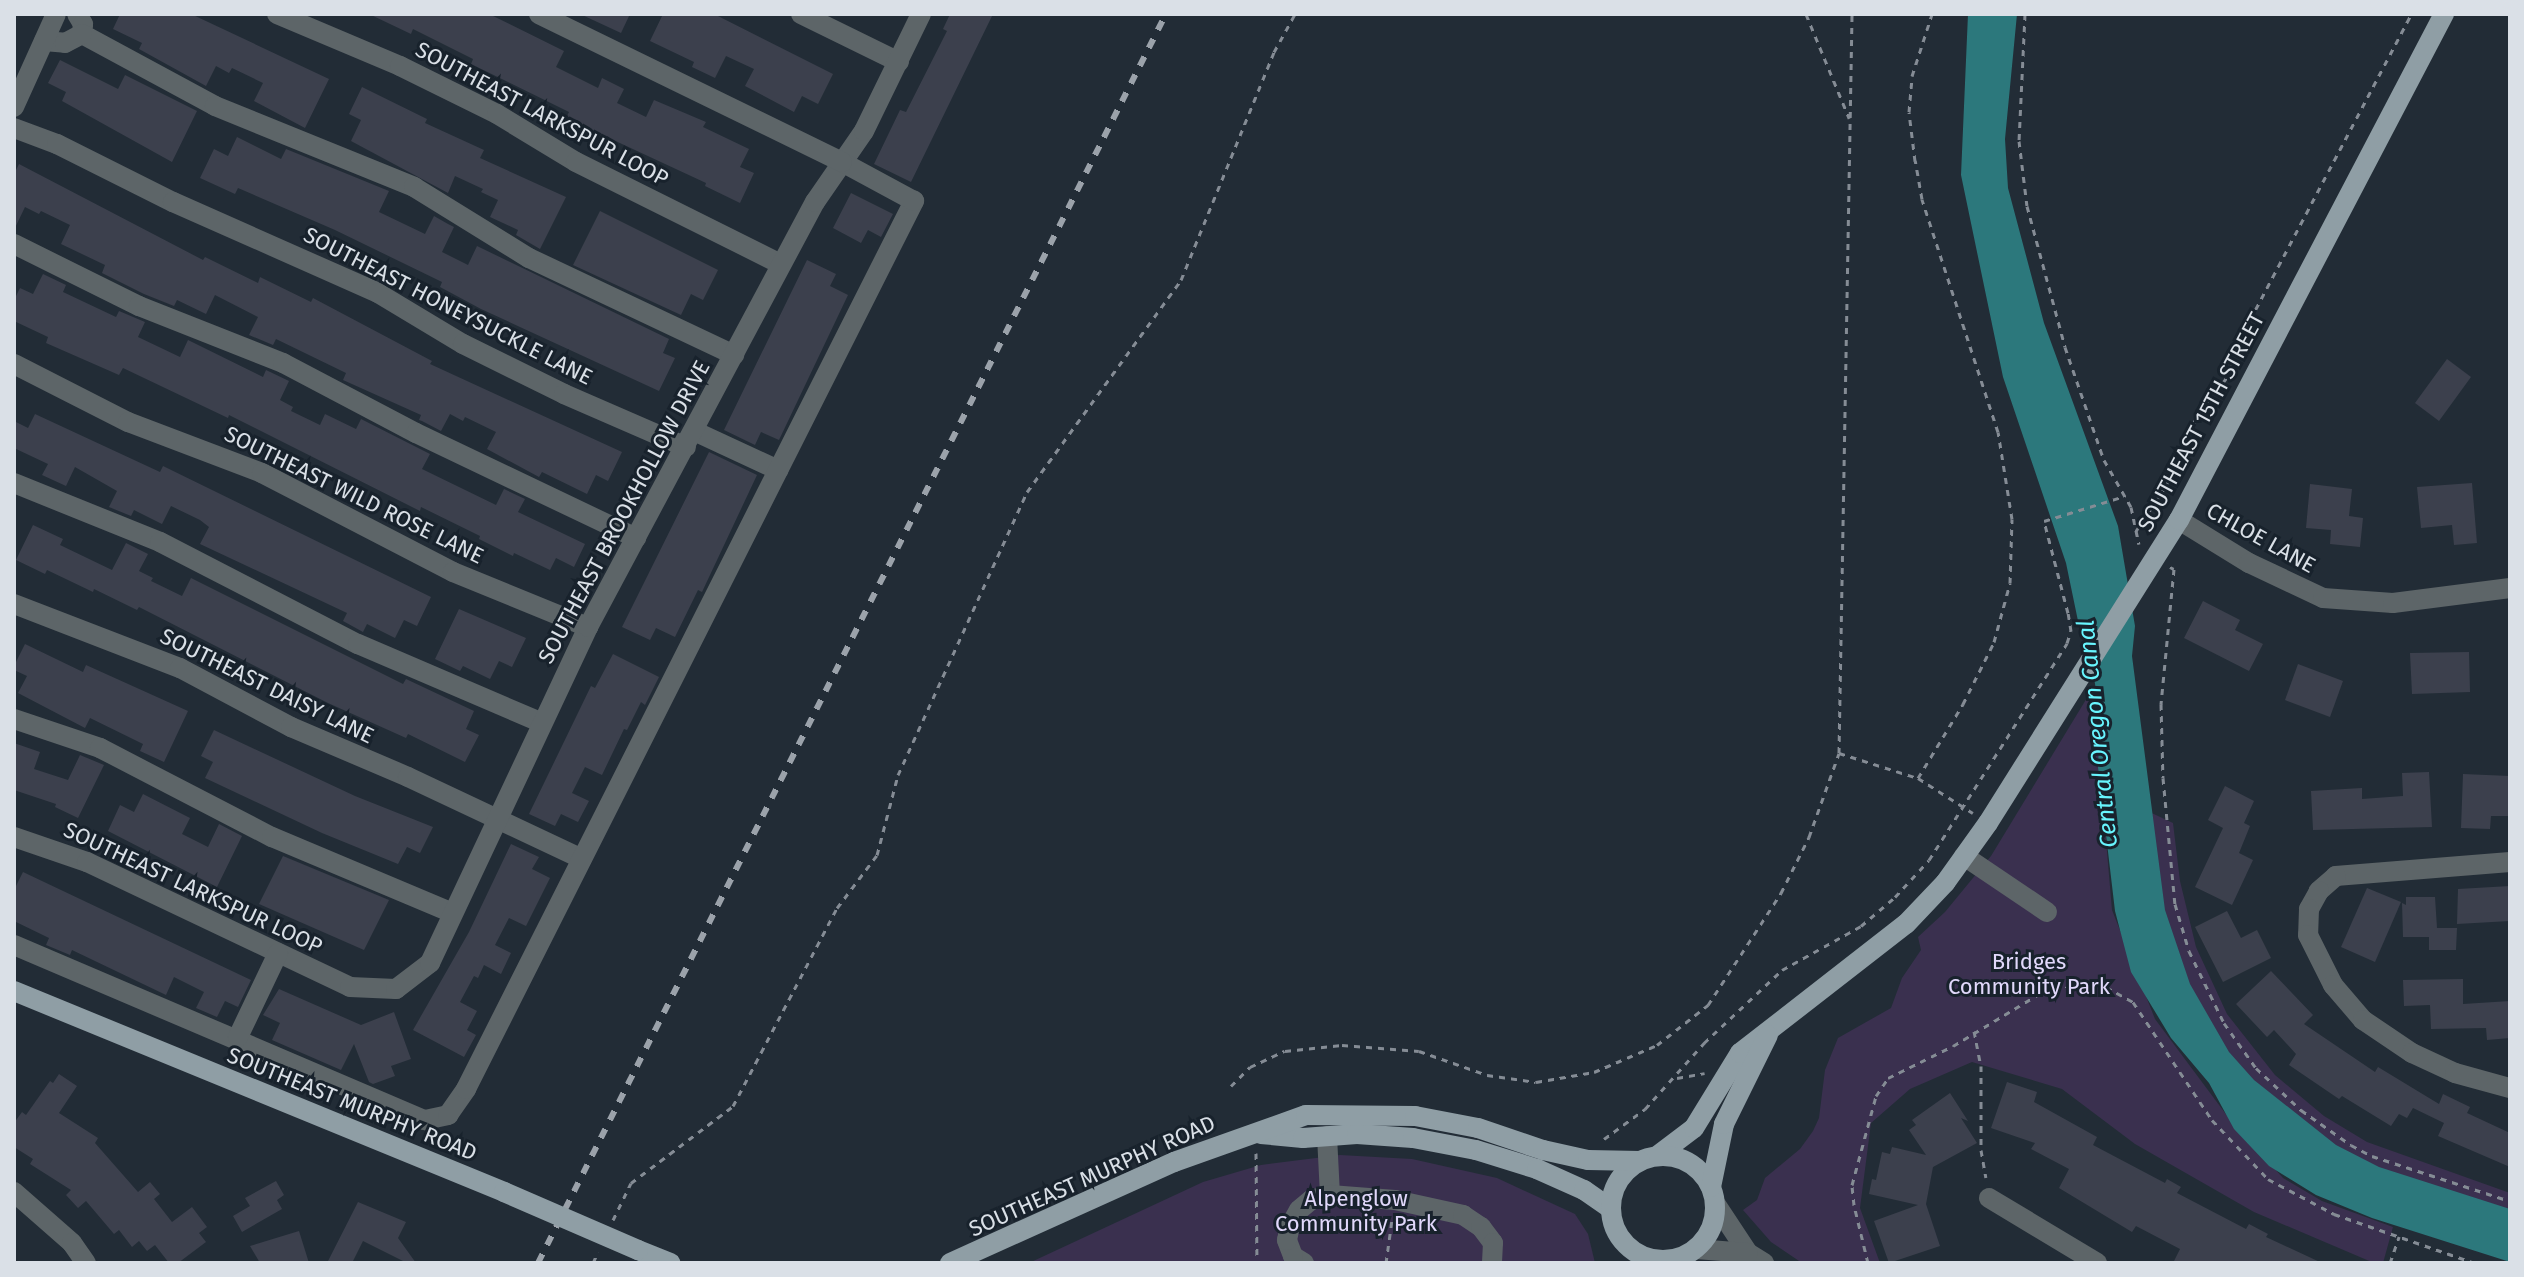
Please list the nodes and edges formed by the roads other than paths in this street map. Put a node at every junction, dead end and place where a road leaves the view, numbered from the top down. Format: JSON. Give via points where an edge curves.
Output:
{"nodes":[{"id":1,"x":77,"y":14,"type":"edge"},
{"id":2,"x":277,"y":14,"type":"edge"},
{"id":3,"x":539,"y":14,"type":"edge"},
{"id":4,"x":801,"y":14,"type":"edge"},
{"id":5,"x":921,"y":14,"type":"edge"},
{"id":6,"x":2444,"y":14,"type":"edge"},
{"id":7,"x":50,"y":16,"type":"edge"},
{"id":8,"x":82,"y":34,"type":"junction"},
{"id":9,"x":44,"y":41,"type":"junction"},
{"id":10,"x":899,"y":62,"type":"junction"},
{"id":11,"x":14,"y":107,"type":"edge"},
{"id":12,"x":14,"y":128,"type":"edge"},
{"id":13,"x":842,"y":162,"type":"junction"},
{"id":14,"x":14,"y":244,"type":"edge"},
{"id":15,"x":781,"y":264,"type":"junction"},
{"id":16,"x":734,"y":355,"type":"junction"},
{"id":17,"x":14,"y":364,"type":"edge"},
{"id":18,"x":690,"y":439,"type":"junction"},
{"id":19,"x":778,"y":470,"type":"junction"},
{"id":20,"x":14,"y":483,"type":"edge"},
{"id":21,"x":2179,"y":520,"type":"junction"},
{"id":22,"x":636,"y":538,"type":"junction"},
{"id":23,"x":2510,"y":588,"type":"edge"},
{"id":24,"x":14,"y":604,"type":"edge"},
{"id":25,"x":588,"y":627,"type":"junction"},
{"id":26,"x":14,"y":719,"type":"edge"},
{"id":27,"x":542,"y":723,"type":"junction"},
{"id":28,"x":496,"y":820,"type":"junction"},
{"id":29,"x":14,"y":837,"type":"edge"},
{"id":30,"x":1964,"y":856,"type":"junction"},
{"id":31,"x":582,"y":859,"type":"junction"},
{"id":32,"x":2510,"y":862,"type":"edge"},
{"id":33,"x":2047,"y":912,"type":"dead end"},
{"id":34,"x":453,"y":913,"type":"junction"},
{"id":35,"x":14,"y":945,"type":"edge"},
{"id":36,"x":278,"y":953,"type":"junction"},
{"id":37,"x":350,"y":987,"type":"joint"},
{"id":38,"x":14,"y":991,"type":"edge"},
{"id":39,"x":1768,"y":1035,"type":"junction"},
{"id":40,"x":238,"y":1037,"type":"junction"},
{"id":41,"x":2510,"y":1088,"type":"edge"},
{"id":42,"x":1253,"y":1134,"type":"junction"},
{"id":43,"x":1327,"y":1136,"type":"junction"},
{"id":44,"x":1649,"y":1158,"type":"junction"},
{"id":45,"x":14,"y":1192,"type":"edge"},
{"id":46,"x":1330,"y":1195,"type":"junction"},
{"id":47,"x":1713,"y":1195,"type":"junction"},
{"id":48,"x":1989,"y":1198,"type":"road end"},
{"id":49,"x":1611,"y":1209,"type":"junction"},
{"id":50,"x":1620,"y":1238,"type":"junction"},
{"id":51,"x":1684,"y":1256,"type":"edge"},
{"id":52,"x":1756,"y":1258,"type":"edge"},
{"id":53,"x":86,"y":1263,"type":"edge"},
{"id":54,"x":671,"y":1263,"type":"edge"},
{"id":55,"x":950,"y":1263,"type":"edge"},
{"id":56,"x":1304,"y":1263,"type":"edge"},
{"id":57,"x":1492,"y":1263,"type":"edge"},
{"id":58,"x":1621,"y":1263,"type":"edge"},
{"id":59,"x":2097,"y":1263,"type":"edge"}],
"edges":[{"from":1,"to":8,"type":"street"},
{"from":2,"to":15,"type":"street","name":"SOUTHEAST LARKSPUR LOOP","via":[[497,114],[576,162]]},
{"from":3,"to":13,"type":"street"},
{"from":4,"to":10,"type":"street"},
{"from":5,"to":10,"type":"street","name":"SOUTHEAST BROOKHOLLOW DRIVE"},
{"from":6,"to":21,"type":"main road","name":"SOUTHEAST 15TH STREET"},
{"from":7,"to":9,"type":"street"},
{"from":8,"to":9,"type":"street","via":[[65,43]]},
{"from":8,"to":16,"type":"street","via":[[215,106],[414,187],[529,258]]},
{"from":9,"to":11,"type":"street"},
{"from":10,"to":13,"type":"street","name":"SOUTHEAST BROOKHOLLOW DRIVE"},
{"from":12,"to":18,"type":"street","name":"SOUTHEAST HONEYSUCKLE LANE","via":[[378,293],[501,363]]},
{"from":13,"to":15,"type":"street","name":"SOUTHEAST BROOKHOLLOW DRIVE"},
{"from":13,"to":19,"type":"street","via":[[914,201]]},
{"from":14,"to":22,"type":"street","via":[[139,306],[283,363]]},
{"from":15,"to":16,"type":"street","name":"SOUTHEAST BROOKHOLLOW DRIVE"},
{"from":16,"to":18,"type":"street","name":"SOUTHEAST BROOKHOLLOW DRIVE"},
{"from":17,"to":25,"type":"street","name":"SOUTHEAST WILD ROSE LANE","via":[[128,422],[262,473],[453,572]]},
{"from":18,"to":19,"type":"street","name":"SOUTHEAST HONEYSUCKLE LANE"},
{"from":18,"to":22,"type":"street","name":"SOUTHEAST BROOKHOLLOW DRIVE"},
{"from":19,"to":31,"type":"street"},
{"from":20,"to":27,"type":"street","via":[[160,542],[358,644]]},
{"from":21,"to":23,"type":"street","name":"CHLOE LANE","via":[[2249,563],[2323,598],[2393,603]]},
{"from":21,"to":30,"type":"main road","name":"SOUTHEAST 15TH STREET"},
{"from":22,"to":25,"type":"street","name":"SOUTHEAST BROOKHOLLOW DRIVE"},
{"from":24,"to":28,"type":"street","name":"SOUTHEAST DAISY LANE","via":[[180,668],[291,727]]},
{"from":25,"to":27,"type":"street","name":"SOUTHEAST BROOKHOLLOW DRIVE"},
{"from":26,"to":34,"type":"street","via":[[100,748],[272,837]]},
{"from":27,"to":28,"type":"street","name":"SOUTHEAST BROOKHOLLOW DRIVE"},
{"from":28,"to":31,"type":"street","name":"SOUTHEAST DAISY LANE"},
{"from":28,"to":34,"type":"street","name":"SOUTHEAST BROOKHOLLOW DRIVE"},
{"from":29,"to":36,"type":"street","name":"SOUTHEAST LARKSPUR LOOP","via":[[87,862]]},
{"from":30,"to":33,"type":"street"},
{"from":30,"to":39,"type":"main road","name":"SOUTHEAST 15TH STREET","via":[[1906,924]]},
{"from":31,"to":40,"type":"street","via":[[448,1115],[425,1120],[392,1108]]},
{"from":32,"to":41,"type":"street","via":[[2336,876],[2309,909],[2308,935],[2333,985],[2363,1020],[2441,1067]]},
{"from":34,"to":37,"type":"street","name":"SOUTHEAST BROOKHOLLOW DRIVE","via":[[430,963],[396,989]]},
{"from":35,"to":40,"type":"street"},
{"from":36,"to":37,"type":"street","name":"SOUTHEAST LARKSPUR LOOP"},
{"from":36,"to":40,"type":"street"},
{"from":38,"to":54,"type":"main road","name":"SOUTHEAST MURPHY ROAD","bridge":true},
{"from":39,"to":44,"type":"main road","name":"SOUTHEAST 15TH STREET","via":[[1740,1053],[1694,1128]]},
{"from":39,"to":47,"type":"main road","name":"SOUTHEAST 15TH STREET","via":[[1724,1124]]},
{"from":42,"to":43,"type":"main road","name":"SOUTHEAST MURPHY ROAD"},
{"from":42,"to":44,"type":"main road","name":"SOUTHEAST MURPHY ROAD","via":[[1306,1115],[1415,1116],[1588,1160]]},
{"from":42,"to":55,"type":"main road","name":"SOUTHEAST MURPHY ROAD","via":[[1174,1162]]},
{"from":43,"to":46,"type":"street"},
{"from":43,"to":49,"type":"main road","name":"SOUTHEAST MURPHY ROAD","via":[[1413,1138],[1476,1150],[1537,1169]]},
{"from":44,"to":47,"type":"main road","via":[[1689,1163]]},
{"from":44,"to":49,"type":"main road","via":[[1619,1181]]},
{"from":45,"to":53,"type":"street","via":[[72,1243]]},
{"from":46,"to":56,"type":"street","via":[[1311,1200],[1290,1226],[1287,1240],[1293,1256]]},
{"from":46,"to":57,"type":"street","via":[[1395,1200],[1463,1215],[1493,1243]]},
{"from":47,"to":51,"type":"main road","via":[[1711,1229]]},
{"from":47,"to":52,"type":"street"},
{"from":48,"to":59,"type":"street"},
{"from":49,"to":50,"type":"main road"},
{"from":50,"to":51,"type":"main road","via":[[1647,1258]]},
{"from":50,"to":58,"type":"main road"},
{"from":51,"to":52,"type":"street"}]}
